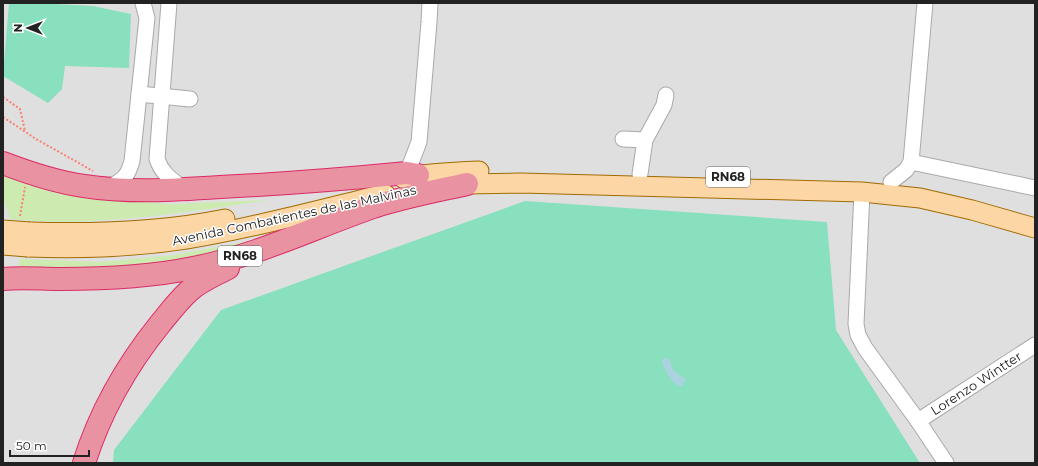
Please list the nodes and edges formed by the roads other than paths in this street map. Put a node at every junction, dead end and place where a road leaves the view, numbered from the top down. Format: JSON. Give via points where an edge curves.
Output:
{"nodes":[{"id":1,"x":143,"y":3,"type":"edge"},
{"id":2,"x":430,"y":3,"type":"edge"},
{"id":3,"x":925,"y":3,"type":"edge"},
{"id":4,"x":169,"y":4,"type":"edge"},
{"id":5,"x":139,"y":94,"type":"junction"},
{"id":6,"x":666,"y":95,"type":"dead end"},
{"id":7,"x":162,"y":97,"type":"junction"},
{"id":8,"x":190,"y":99,"type":"dead end"},
{"id":9,"x":623,"y":139,"type":"dead end"},
{"id":10,"x":645,"y":140,"type":"junction"},
{"id":11,"x":911,"y":162,"type":"junction"},
{"id":12,"x":3,"y":163,"type":"edge"},
{"id":13,"x":412,"y":174,"type":"junction"},
{"id":14,"x":640,"y":174,"type":"junction"},
{"id":15,"x":1035,"y":178,"type":"edge"},
{"id":16,"x":102,"y":181,"type":"junction"},
{"id":17,"x":891,"y":182,"type":"junction"},
{"id":18,"x":467,"y":184,"type":"junction"},
{"id":19,"x":1028,"y":187,"type":"edge"},
{"id":20,"x":184,"y":190,"type":"junction"},
{"id":21,"x":862,"y":192,"type":"junction"},
{"id":22,"x":1035,"y":214,"type":"edge"},
{"id":23,"x":1035,"y":228,"type":"edge"},
{"id":24,"x":3,"y":230,"type":"edge"},
{"id":25,"x":29,"y":239,"type":"junction"},
{"id":26,"x":3,"y":245,"type":"edge"},
{"id":27,"x":265,"y":248,"type":"junction"},
{"id":28,"x":3,"y":279,"type":"edge"},
{"id":29,"x":1035,"y":345,"type":"edge"},
{"id":30,"x":918,"y":421,"type":"junction"},
{"id":31,"x":84,"y":463,"type":"edge"},
{"id":32,"x":946,"y":463,"type":"edge"}],
"edges":[{"from":1,"to":5,"type":"street","via":[[147,18]]},
{"from":2,"to":13,"type":"street","via":[[419,142]]},
{"from":3,"to":11,"type":"street"},
{"from":4,"to":7,"type":"street"},
{"from":5,"to":7,"type":"street"},
{"from":5,"to":16,"type":"street","via":[[129,173],[124,178]]},
{"from":6,"to":10,"type":"street"},
{"from":7,"to":8,"type":"street"},
{"from":7,"to":20,"type":"street","via":[[157,159],[166,175]]},
{"from":9,"to":10,"type":"street"},
{"from":10,"to":14,"type":"street"},
{"from":11,"to":17,"type":"street","via":[[906,170]]},
{"from":11,"to":19,"type":"street"},
{"from":12,"to":16,"type":"highway","number":"RN68","via":[[84,186]]},
{"from":13,"to":14,"type":"main road","name":"Avenida Combatientes de las Malvinas","number":"RN68","via":[[521,170]]},
{"from":13,"to":20,"type":"highway","number":"RN68"},
{"from":13,"to":25,"type":"main road","name":"Avenida Combatientes de las Malvinas","number":"RN68","via":[[272,209],[179,226],[86,232]]},
{"from":14,"to":17,"type":"main road","name":"Avenida Combatientes de las Malvinas","number":"RN68"},
{"from":15,"to":19,"type":"street"},
{"from":16,"to":20,"type":"highway","number":"RN68"},
{"from":17,"to":22,"type":"main road","name":"Avenida Combatientes de las Malvinas","number":"RN68","via":[[996,202]]},
{"from":18,"to":21,"type":"main road","name":"Avenida Combatientes de las Malvinas","number":"RN68","via":[[520,183]]},
{"from":18,"to":25,"type":"main road","name":"Avenida Combatientes de las Malvinas","number":"RN68","via":[[385,194],[299,216],[186,239],[94,247]]},
{"from":18,"to":27,"type":"highway","number":"RN68","via":[[374,207]]},
{"from":21,"to":23,"type":"main road","name":"Avenida Combatientes de las Malvinas","number":"RN68","via":[[920,198]]},
{"from":21,"to":30,"type":"street","via":[[856,324],[858,335]]},
{"from":24,"to":25,"type":"main road","number":"RN68","bridge":true},
{"from":25,"to":26,"type":"main road","number":"RN68","bridge":true},
{"from":27,"to":28,"type":"highway","number":"RN68","via":[[220,262],[167,273],[98,278]]},
{"from":27,"to":31,"type":"highway","via":[[197,285],[175,305],[139,352],[116,388],[100,419]]},
{"from":29,"to":30,"type":"street","name":"Lorenzo Wintter"},
{"from":30,"to":32,"type":"street"}]}
